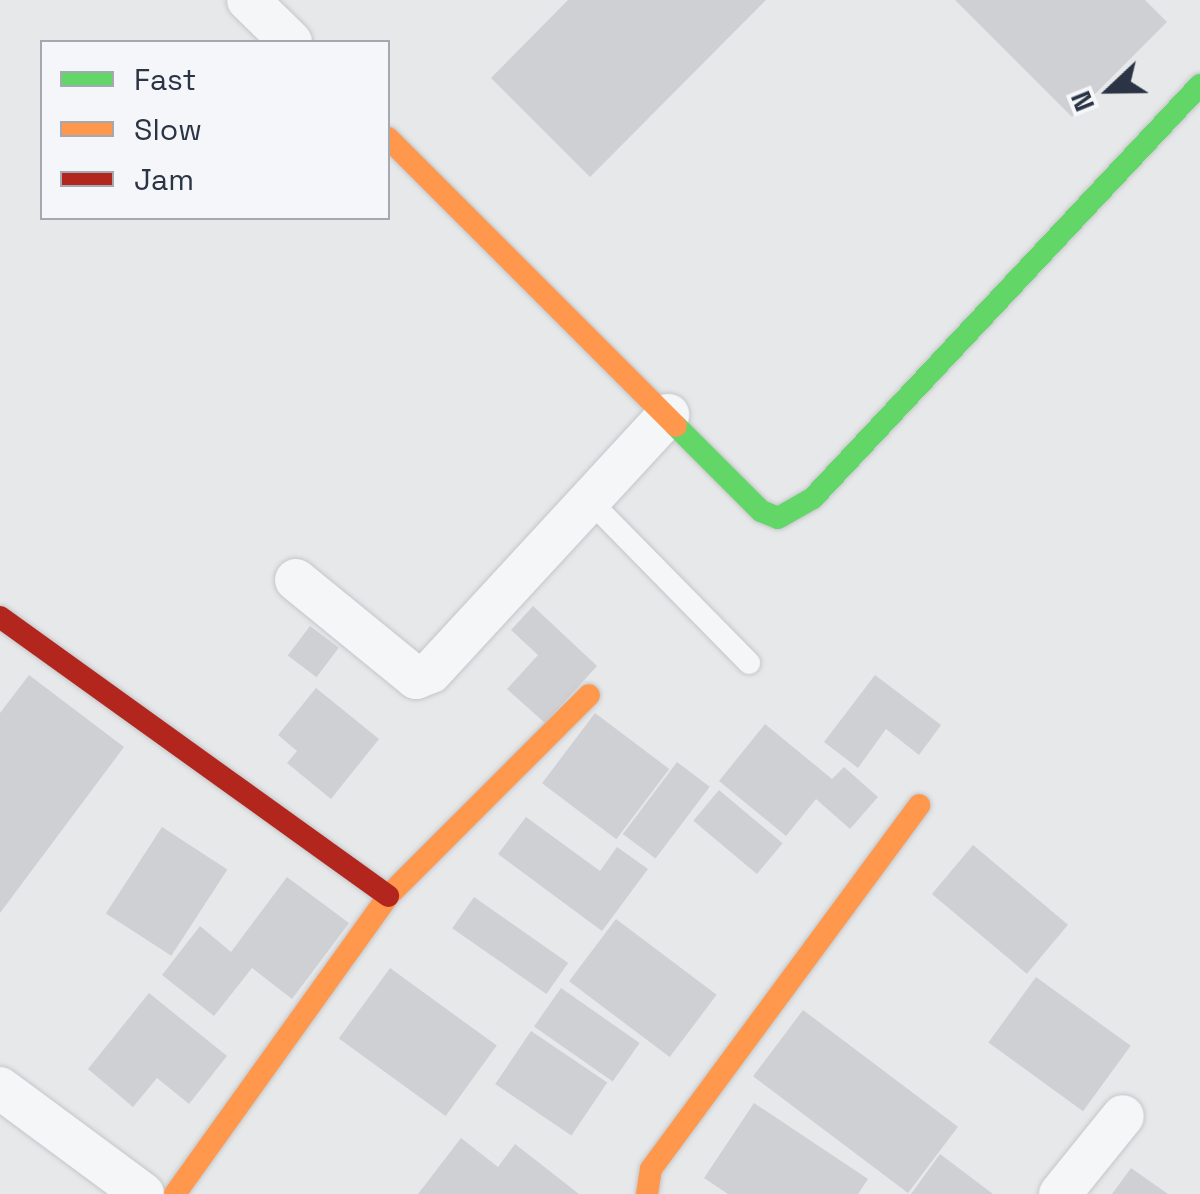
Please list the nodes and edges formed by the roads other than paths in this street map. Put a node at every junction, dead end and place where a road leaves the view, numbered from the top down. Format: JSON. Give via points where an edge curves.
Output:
{"nodes":[{"id":1,"x":248,"y":0,"type":"edge"},
{"id":2,"x":289,"y":40,"type":"edge"},
{"id":3,"x":1200,"y":85,"type":"edge"},
{"id":4,"x":390,"y":140,"type":"edge"},
{"id":5,"x":668,"y":415,"type":"junction"},
{"id":6,"x":590,"y":501,"type":"junction"},
{"id":7,"x":296,"y":580,"type":"dead end"},
{"id":8,"x":0,"y":618,"type":"edge"},
{"id":9,"x":749,"y":663,"type":"dead end"},
{"id":10,"x":589,"y":695,"type":"dead end"},
{"id":11,"x":919,"y":806,"type":"dead end"},
{"id":12,"x":388,"y":896,"type":"junction"},
{"id":13,"x":0,"y":1088,"type":"edge"},
{"id":14,"x":1123,"y":1116,"type":"dead end"},
{"id":15,"x":143,"y":1194,"type":"edge"},
{"id":16,"x":175,"y":1194,"type":"edge"},
{"id":17,"x":647,"y":1194,"type":"edge"},
{"id":18,"x":1060,"y":1194,"type":"edge"}],
"edges":[{"from":1,"to":2,"type":"street"},
{"from":3,"to":5,"type":"street","via":[[796,514],[778,518],[761,511]]},
{"from":4,"to":5,"type":"street"},
{"from":5,"to":6,"type":"street"},
{"from":6,"to":7,"type":"street","via":[[431,672],[416,678]]},
{"from":6,"to":9,"type":"lane"},
{"from":8,"to":12,"type":"street"},
{"from":10,"to":12,"type":"street"},
{"from":11,"to":17,"type":"street","via":[[651,1169]]},
{"from":12,"to":16,"type":"street"},
{"from":13,"to":15,"type":"street"},
{"from":14,"to":18,"type":"street"}]}
